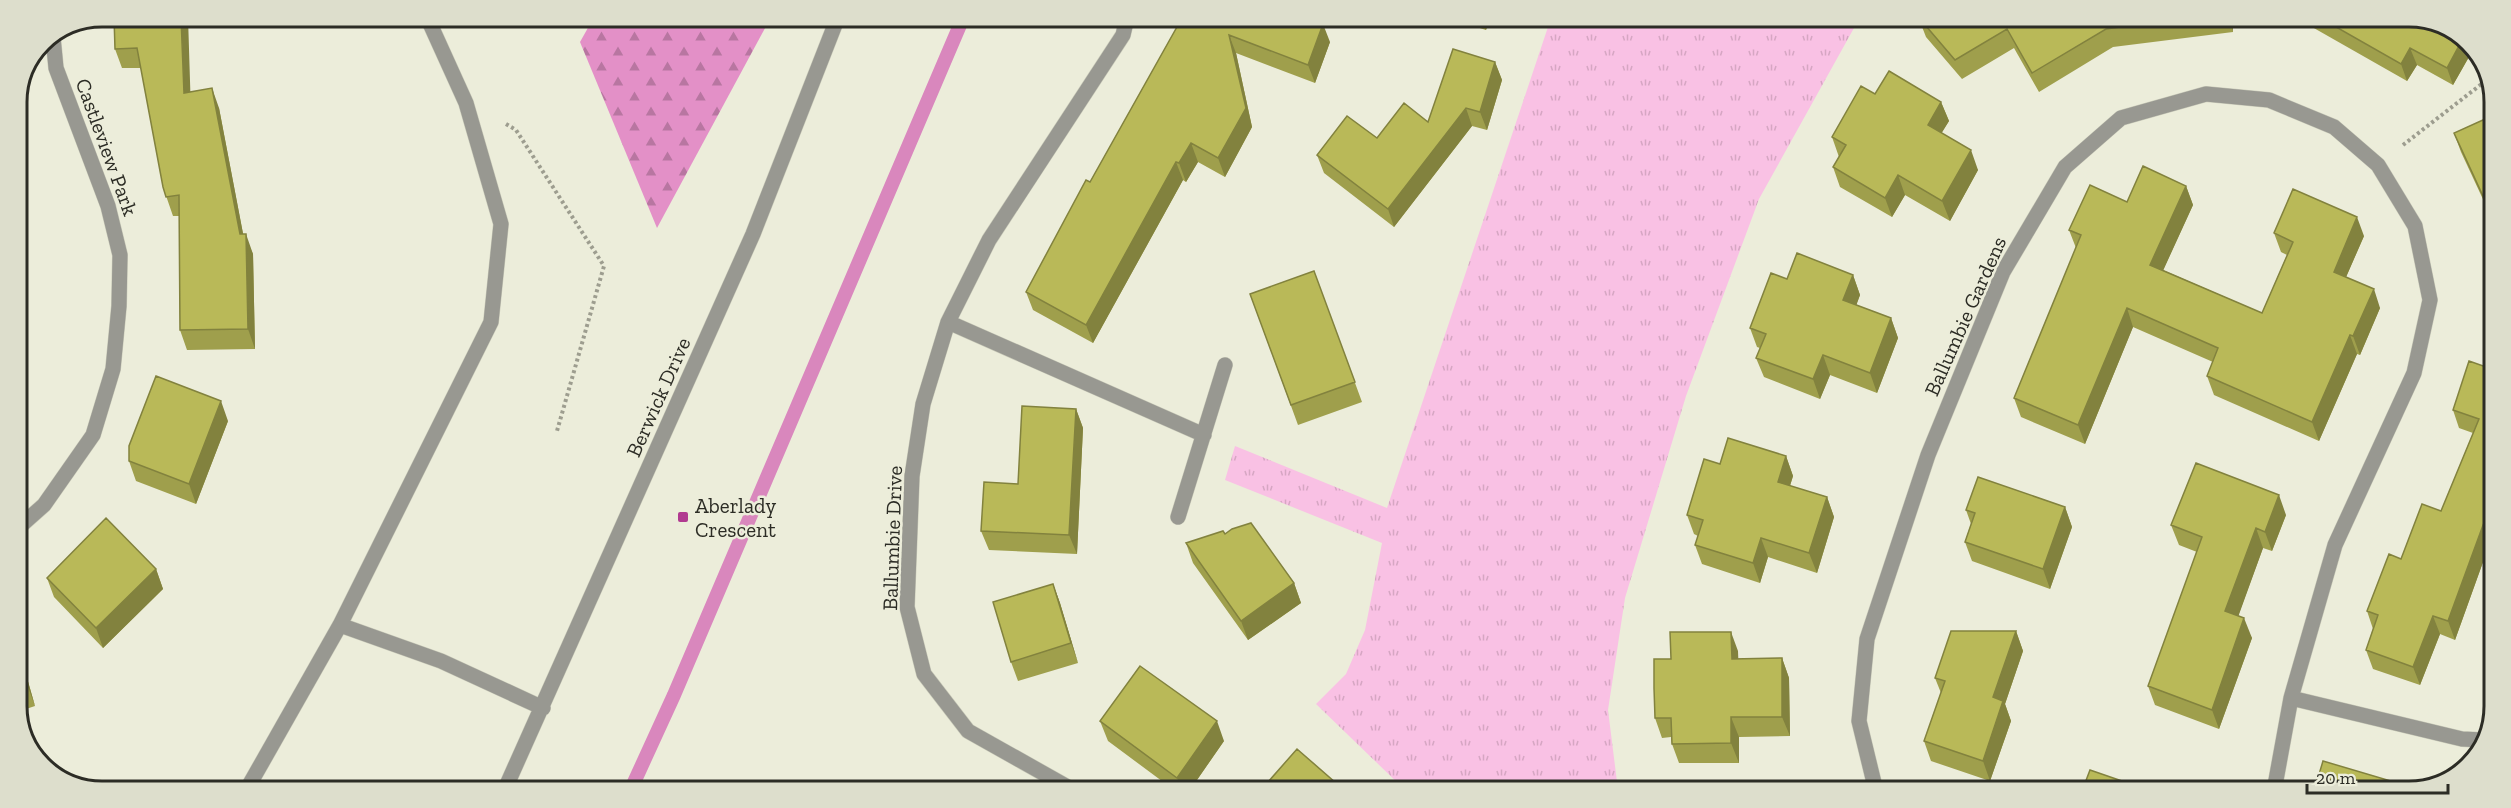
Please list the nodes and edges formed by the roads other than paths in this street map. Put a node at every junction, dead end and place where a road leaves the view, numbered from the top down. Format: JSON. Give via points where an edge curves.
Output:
{"nodes":[{"id":1,"x":432,"y":27,"type":"edge"},
{"id":2,"x":834,"y":27,"type":"edge"},
{"id":3,"x":1125,"y":27,"type":"edge"},
{"id":4,"x":54,"y":45,"type":"edge"},
{"id":5,"x":948,"y":322,"type":"junction"},
{"id":6,"x":1225,"y":364,"type":"dead end"},
{"id":7,"x":1204,"y":435,"type":"junction"},
{"id":8,"x":1178,"y":517,"type":"dead end"},
{"id":9,"x":27,"y":520,"type":"edge"},
{"id":10,"x":340,"y":625,"type":"junction"},
{"id":11,"x":2291,"y":698,"type":"junction"},
{"id":12,"x":543,"y":708,"type":"junction"},
{"id":13,"x":2475,"y":740,"type":"edge"},
{"id":14,"x":252,"y":781,"type":"edge"},
{"id":15,"x":509,"y":781,"type":"edge"},
{"id":16,"x":1057,"y":781,"type":"edge"},
{"id":17,"x":1874,"y":781,"type":"edge"},
{"id":18,"x":2276,"y":781,"type":"edge"}],
"edges":[{"from":1,"to":10,"type":"street","via":[[466,103],[501,224],[491,322]]},
{"from":2,"to":12,"type":"street","name":"Berwick Drive","via":[[753,234]]},
{"from":3,"to":5,"type":"street","name":"Ballumbie Drive","via":[[989,240]]},
{"from":4,"to":9,"type":"street","name":"Castleview Park","via":[[56,68],[108,206],[120,255],[119,306],[113,369],[93,435],[44,505]]},
{"from":5,"to":7,"type":"street"},
{"from":5,"to":16,"type":"street","name":"Ballumbie Drive","via":[[923,404],[912,477],[907,607],[924,674],[968,731]]},
{"from":6,"to":7,"type":"street"},
{"from":7,"to":8,"type":"street"},
{"from":10,"to":12,"type":"street","via":[[441,661]]},
{"from":10,"to":14,"type":"street"},
{"from":11,"to":13,"type":"street"},
{"from":11,"to":17,"type":"street","name":"Ballumbie Gardens","via":[[2335,545],[2414,373],[2430,300],[2415,226],[2378,165],[2334,127],[2280,104],[2206,94],[2121,118],[2065,167],[2003,272],[1928,455],[1867,639],[1859,721]]},
{"from":11,"to":18,"type":"street","name":"Ballumbie Gardens"},
{"from":12,"to":15,"type":"street","name":"Berwick Drive"}]}
